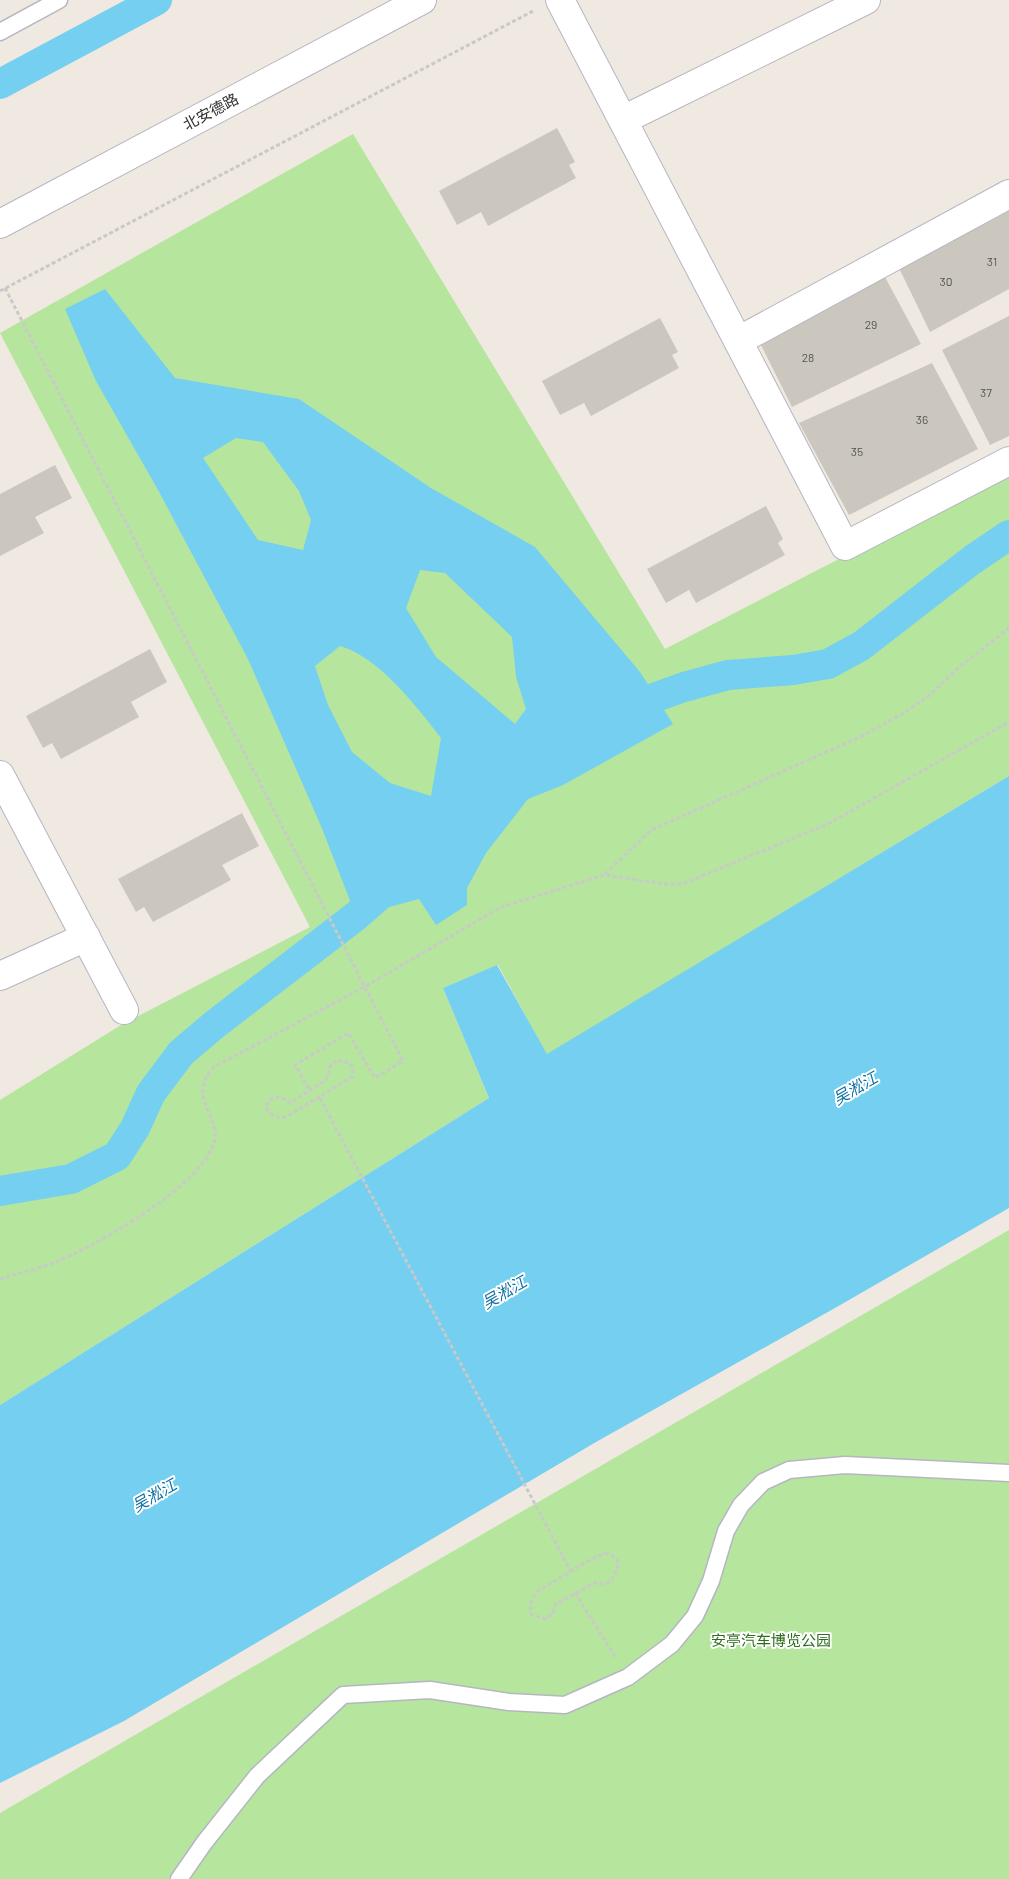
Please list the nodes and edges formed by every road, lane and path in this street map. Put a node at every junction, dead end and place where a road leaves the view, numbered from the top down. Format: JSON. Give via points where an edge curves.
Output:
{"nodes":[{"id":1,"x":59,"y":0,"type":"edge"},
{"id":2,"x":422,"y":0,"type":"edge"},
{"id":3,"x":866,"y":0,"type":"edge"},
{"id":4,"x":549,"y":5,"type":"edge"},
{"id":5,"x":0,"y":32,"type":"edge"},
{"id":6,"x":623,"y":120,"type":"junction"},
{"id":7,"x":1009,"y":194,"type":"edge"},
{"id":8,"x":0,"y":224,"type":"edge"},
{"id":9,"x":5,"y":288,"type":"junction"},
{"id":10,"x":0,"y":290,"type":"edge"},
{"id":11,"x":738,"y":341,"type":"junction"},
{"id":12,"x":1009,"y":461,"type":"edge"},
{"id":13,"x":1009,"y":628,"type":"edge"},
{"id":14,"x":1009,"y":722,"type":"edge"},
{"id":15,"x":0,"y":775,"type":"edge"},
{"id":16,"x":604,"y":875,"type":"junction"},
{"id":17,"x":86,"y":937,"type":"junction"},
{"id":18,"x":0,"y":976,"type":"edge"},
{"id":19,"x":366,"y":986,"type":"junction"},
{"id":20,"x":124,"y":1010,"type":"dead end"},
{"id":21,"x":310,"y":1091,"type":"junction"},
{"id":22,"x":320,"y":1098,"type":"junction"},
{"id":23,"x":0,"y":1278,"type":"edge"},
{"id":24,"x":1009,"y":1473,"type":"edge"},
{"id":25,"x":571,"y":1572,"type":"junction"},
{"id":26,"x":575,"y":1593,"type":"junction"},
{"id":27,"x":628,"y":1677,"type":"junction"},
{"id":28,"x":179,"y":1879,"type":"edge"}],
"edges":[{"from":1,"to":5,"type":"lane"},
{"from":2,"to":8,"type":"street","name":"北安德路"},
{"from":3,"to":6,"type":"street"},
{"from":4,"to":6,"type":"street"},
{"from":4,"to":9,"type":"path"},
{"from":6,"to":11,"type":"street"},
{"from":7,"to":11,"type":"street"},
{"from":9,"to":10,"type":"path"},
{"from":9,"to":19,"type":"path"},
{"from":11,"to":12,"type":"street","via":[[845,546]]},
{"from":13,"to":16,"type":"path","via":[[904,713],[860,737],[651,830]]},
{"from":14,"to":16,"type":"path","via":[[828,824],[682,884]]},
{"from":15,"to":17,"type":"street"},
{"from":16,"to":19,"type":"path","via":[[501,907]]},
{"from":17,"to":18,"type":"street"},
{"from":17,"to":20,"type":"street"},
{"from":19,"to":21,"type":"path","via":[[403,1061],[375,1078],[348,1033],[295,1065]]},
{"from":19,"to":23,"type":"path","via":[[214,1067],[205,1077],[202,1094],[214,1131],[214,1145],[197,1169],[166,1199],[99,1240],[49,1264]]},
{"from":21,"to":22,"type":"path","via":[[326,1080],[331,1064],[338,1060],[349,1063],[353,1067],[352,1077]]},
{"from":21,"to":22,"type":"path","via":[[290,1103],[280,1097],[272,1097],[266,1108],[278,1118],[286,1117]]},
{"from":22,"to":25,"type":"path"},
{"from":24,"to":27,"type":"lane","via":[[845,1464],[789,1470],[763,1482],[741,1505],[726,1532],[711,1580],[695,1616],[672,1644]]},
{"from":25,"to":26,"type":"path","via":[[605,1553],[618,1561],[611,1581],[594,1583]]},
{"from":25,"to":26,"type":"path","via":[[538,1592],[532,1599],[532,1615],[546,1619],[556,1604]]},
{"from":26,"to":27,"type":"path"},
{"from":27,"to":28,"type":"lane","via":[[565,1705],[509,1702],[430,1690],[343,1695],[257,1776]]}]}
